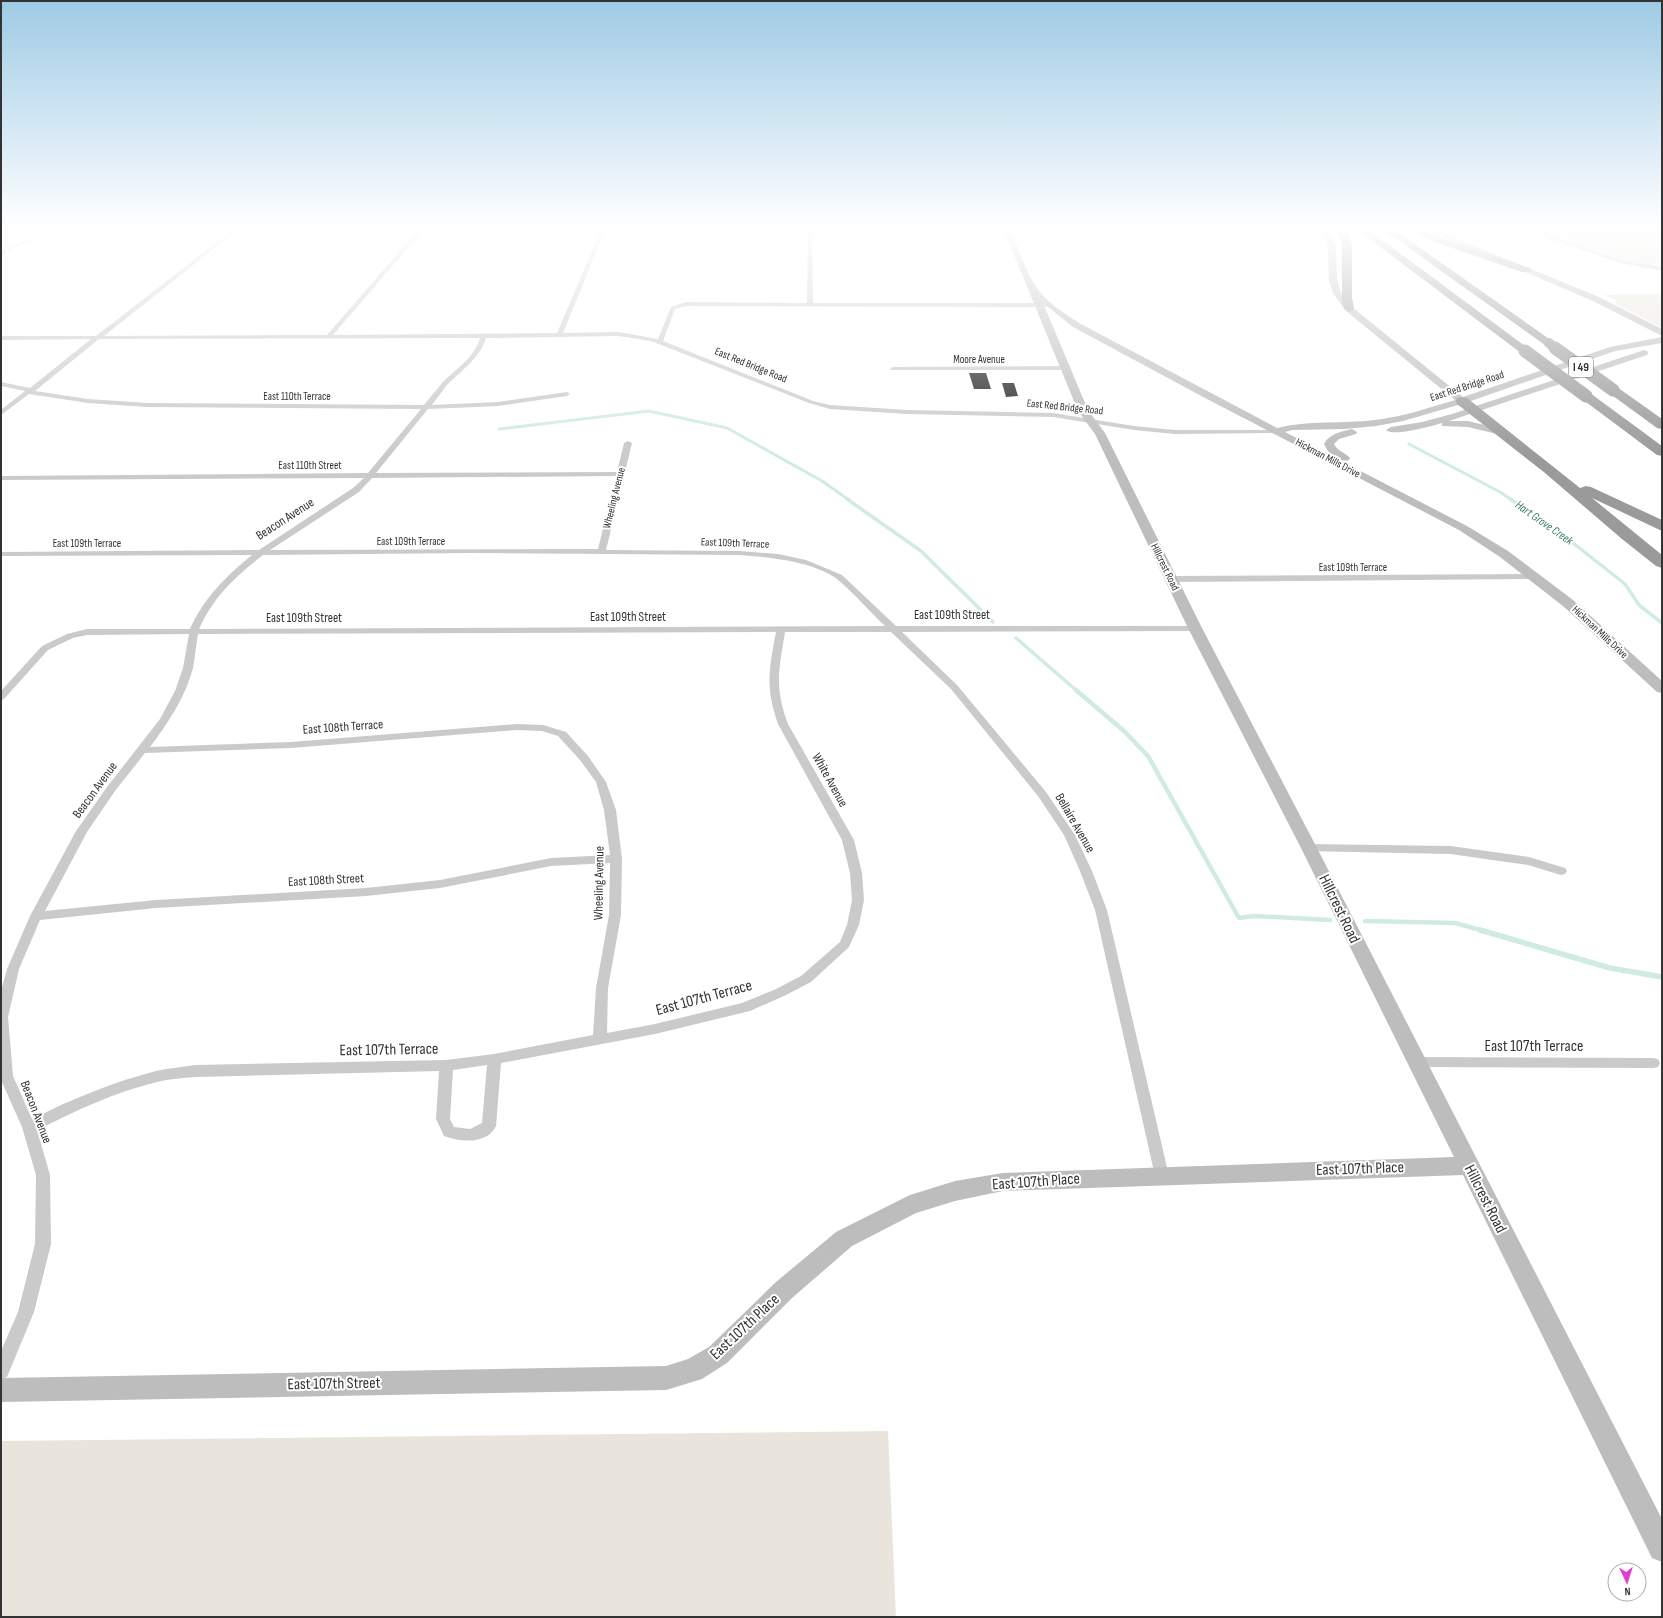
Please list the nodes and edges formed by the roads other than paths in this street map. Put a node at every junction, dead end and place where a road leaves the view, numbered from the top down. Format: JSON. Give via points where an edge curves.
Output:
{"nodes":[{"id":1,"x":141,"y":304,"type":"edge"},
{"id":2,"x":357,"y":304,"type":"edge"},
{"id":3,"x":573,"y":304,"type":"edge"},
{"id":4,"x":810,"y":304,"type":"joint"},
{"id":5,"x":1345,"y":304,"type":"edge"},
{"id":6,"x":1348,"y":304,"type":"edge"},
{"id":7,"x":1461,"y":304,"type":"edge"},
{"id":8,"x":1493,"y":304,"type":"edge"},
{"id":9,"x":1606,"y":304,"type":"edge"},
{"id":10,"x":1043,"y":305,"type":"junction"},
{"id":11,"x":1349,"y":309,"type":"junction"},
{"id":12,"x":1647,"y":324,"type":"junction"},
{"id":13,"x":1662,"y":329,"type":"edge"},
{"id":14,"x":1662,"y":333,"type":"edge"},
{"id":15,"x":560,"y":335,"type":"junction"},
{"id":16,"x":329,"y":336,"type":"junction"},
{"id":17,"x":484,"y":336,"type":"junction"},
{"id":18,"x":1,"y":338,"type":"edge"},
{"id":19,"x":97,"y":338,"type":"junction"},
{"id":20,"x":1662,"y":340,"type":"edge"},
{"id":21,"x":660,"y":342,"type":"junction"},
{"id":22,"x":1662,"y":349,"type":"edge"},
{"id":23,"x":1065,"y":368,"type":"junction"},
{"id":24,"x":893,"y":369,"type":"dead end"},
{"id":25,"x":1,"y":384,"type":"edge"},
{"id":26,"x":30,"y":391,"type":"junction"},
{"id":27,"x":567,"y":394,"type":"dead end"},
{"id":28,"x":1462,"y":401,"type":"junction"},
{"id":29,"x":426,"y":407,"type":"junction"},
{"id":30,"x":1474,"y":410,"type":"junction"},
{"id":31,"x":1,"y":413,"type":"edge"},
{"id":32,"x":1090,"y":420,"type":"junction"},
{"id":33,"x":1423,"y":425,"type":"junction"},
{"id":34,"x":1662,"y":426,"type":"edge"},
{"id":35,"x":1276,"y":431,"type":"junction"},
{"id":36,"x":1352,"y":432,"type":"junction"},
{"id":37,"x":1501,"y":432,"type":"junction"},
{"id":38,"x":1644,"y":439,"type":"junction"},
{"id":39,"x":628,"y":443,"type":"dead end"},
{"id":40,"x":1662,"y":452,"type":"edge"},
{"id":41,"x":1662,"y":461,"type":"edge"},
{"id":42,"x":1550,"y":470,"type":"junction"},
{"id":43,"x":620,"y":474,"type":"junction"},
{"id":44,"x":370,"y":476,"type":"junction"},
{"id":45,"x":1,"y":478,"type":"edge"},
{"id":46,"x":1436,"y":514,"type":"junction"},
{"id":47,"x":1662,"y":526,"type":"edge"},
{"id":48,"x":601,"y":552,"type":"junction"},
{"id":49,"x":260,"y":553,"type":"junction"},
{"id":50,"x":1,"y":554,"type":"edge"},
{"id":51,"x":1662,"y":563,"type":"edge"},
{"id":52,"x":819,"y":567,"type":"joint"},
{"id":53,"x":1536,"y":577,"type":"junction"},
{"id":54,"x":1171,"y":579,"type":"junction"},
{"id":55,"x":1195,"y":628,"type":"junction"},
{"id":56,"x":781,"y":629,"type":"junction"},
{"id":57,"x":893,"y":629,"type":"junction"},
{"id":58,"x":194,"y":631,"type":"junction"},
{"id":59,"x":1662,"y":689,"type":"edge"},
{"id":60,"x":1,"y":697,"type":"edge"},
{"id":61,"x":546,"y":729,"type":"joint"},
{"id":62,"x":142,"y":750,"type":"junction"},
{"id":63,"x":1309,"y":848,"type":"junction"},
{"id":64,"x":616,"y":860,"type":"junction"},
{"id":65,"x":1561,"y":871,"type":"dead end"},
{"id":66,"x":36,"y":916,"type":"junction"},
{"id":67,"x":845,"y":944,"type":"joint"},
{"id":68,"x":600,"y":1039,"type":"junction"},
{"id":69,"x":494,"y":1059,"type":"junction"},
{"id":70,"x":1416,"y":1062,"type":"junction"},
{"id":71,"x":1653,"y":1063,"type":"dead end"},
{"id":72,"x":446,"y":1065,"type":"junction"},
{"id":73,"x":29,"y":1127,"type":"junction"},
{"id":74,"x":1468,"y":1166,"type":"junction"},
{"id":75,"x":1162,"y":1176,"type":"junction"},
{"id":76,"x":1,"y":1371,"type":"edge"},
{"id":77,"x":666,"y":1378,"type":"joint"},
{"id":78,"x":1,"y":1390,"type":"edge"},
{"id":79,"x":1662,"y":1548,"type":"edge"}],
"edges":[{"from":1,"to":19,"type":"street"},
{"from":2,"to":16,"type":"street"},
{"from":3,"to":15,"type":"street"},
{"from":4,"to":10,"type":"street"},
{"from":4,"to":21,"type":"street","via":[[686,304],[673,308]]},
{"from":5,"to":11,"type":"street"},
{"from":6,"to":11,"type":"highway"},
{"from":7,"to":38,"type":"highway","number":"I 49","bridge":true},
{"from":8,"to":34,"type":"highway","number":"I 49","bridge":true},
{"from":9,"to":12,"type":"street"},
{"from":10,"to":23,"type":"street","name":"Hillcrest Road"},
{"from":10,"to":35,"type":"street","name":"Hickman Mills Drive","via":[[1081,328]]},
{"from":11,"to":28,"type":"street"},
{"from":12,"to":13,"type":"street"},
{"from":12,"to":14,"type":"street"},
{"from":15,"to":17,"type":"street","name":"East Red Bridge Road"},
{"from":15,"to":21,"type":"street","name":"East Red Bridge Road","via":[[618,334]]},
{"from":16,"to":17,"type":"street","name":"East Red Bridge Road"},
{"from":16,"to":19,"type":"street","name":"East Red Bridge Road"},
{"from":17,"to":29,"type":"street","name":"Beacon Avenue","via":[[475,355]]},
{"from":18,"to":19,"type":"street","name":"East Red Bridge Road"},
{"from":19,"to":26,"type":"street"},
{"from":20,"to":28,"type":"street","name":"East Red Bridge Road","via":[[1613,350]]},
{"from":21,"to":32,"type":"street","name":"East Red Bridge Road","via":[[811,402],[830,407],[908,412],[1038,414]]},
{"from":22,"to":30,"type":"street","name":"East Red Bridge Road","via":[[1624,358]]},
{"from":23,"to":24,"type":"street","name":"Moore Avenue"},
{"from":23,"to":32,"type":"street","name":"Hillcrest Road","via":[[1083,411]]},
{"from":25,"to":26,"type":"street","name":"East 110th Terrace"},
{"from":26,"to":29,"type":"street","name":"East 110th Terrace","via":[[86,401],[148,405]]},
{"from":26,"to":31,"type":"street"},
{"from":27,"to":29,"type":"street","name":"East 110th Terrace","via":[[498,404]]},
{"from":28,"to":30,"type":"highway"},
{"from":28,"to":35,"type":"street","name":"East Red Bridge Road","via":[[1404,418],[1376,423],[1292,427]]},
{"from":29,"to":44,"type":"street","name":"Beacon Avenue"},
{"from":30,"to":33,"type":"street","name":"East Red Bridge Road"},
{"from":30,"to":37,"type":"highway"},
{"from":32,"to":35,"type":"street","name":"East Red Bridge Road","via":[[1154,430]]},
{"from":32,"to":54,"type":"street","name":"Hillcrest Road","via":[[1100,433]]},
{"from":33,"to":36,"type":"street","name":"East Red Bridge Road"},
{"from":33,"to":37,"type":"street","via":[[1468,424]]},
{"from":35,"to":36,"type":"street","name":"East Red Bridge Road"},
{"from":35,"to":46,"type":"street","name":"Hickman Mills Drive"},
{"from":36,"to":46,"type":"street","via":[[1330,441],[1332,451],[1406,490]]},
{"from":37,"to":42,"type":"highway"},
{"from":38,"to":40,"type":"highway","number":"I 49"},
{"from":38,"to":41,"type":"highway"},
{"from":39,"to":43,"type":"street","name":"Wheeling Avenue"},
{"from":42,"to":47,"type":"highway"},
{"from":42,"to":51,"type":"highway"},
{"from":43,"to":44,"type":"street","name":"East 110th Street"},
{"from":43,"to":48,"type":"street","name":"Wheeling Avenue"},
{"from":44,"to":45,"type":"street","name":"East 110th Street"},
{"from":44,"to":49,"type":"street","name":"Beacon Avenue","via":[[356,490]]},
{"from":46,"to":53,"type":"street","name":"Hickman Mills Drive","via":[[1463,528]]},
{"from":48,"to":49,"type":"street","name":"East 109th Terrace"},
{"from":48,"to":52,"type":"street","name":"East 109th Terrace","via":[[771,555]]},
{"from":49,"to":50,"type":"street","name":"East 109th Terrace"},
{"from":49,"to":58,"type":"street","name":"Beacon Avenue","via":[[236,572],[217,592],[202,613]]},
{"from":52,"to":57,"type":"street","name":"Bellaire Avenue","via":[[839,577]]},
{"from":53,"to":54,"type":"street","name":"East 109th Terrace"},
{"from":53,"to":59,"type":"street","name":"Hickman Mills Drive"},
{"from":54,"to":55,"type":"street","name":"Hillcrest Road"},
{"from":55,"to":57,"type":"street","name":"East 109th Street"},
{"from":55,"to":63,"type":"street","name":"Hillcrest Road"},
{"from":56,"to":57,"type":"street","name":"East 109th Street"},
{"from":56,"to":58,"type":"street","name":"East 109th Street"},
{"from":56,"to":67,"type":"street","name":"White Avenue","via":[[773,674],[776,705],[782,724],[848,840],[856,873],[858,900],[853,925]]},
{"from":57,"to":75,"type":"street","name":"Bellaire Avenue","via":[[954,686],[1042,794],[1069,835],[1100,910]]},
{"from":58,"to":60,"type":"street","name":"East 109th Street","via":[[87,632],[61,639],[45,648]]},
{"from":58,"to":62,"type":"street","name":"Beacon Avenue","via":[[188,668],[180,691],[165,720]]},
{"from":61,"to":62,"type":"street","name":"East 108th Terrace","via":[[516,727],[291,745]]},
{"from":61,"to":64,"type":"street","name":"Wheeling Avenue","via":[[562,734],[601,782],[610,810]]},
{"from":62,"to":66,"type":"street","name":"Beacon Avenue","via":[[82,831]]},
{"from":63,"to":65,"type":"street","via":[[1450,850],[1529,861]]},
{"from":63,"to":70,"type":"street","name":"Hillcrest Road"},
{"from":64,"to":66,"type":"street","name":"East 108th Street","via":[[551,862],[440,884],[366,892],[156,904]]},
{"from":64,"to":68,"type":"street","name":"Wheeling Avenue","via":[[615,915],[602,988]]},
{"from":66,"to":73,"type":"street","name":"Beacon Avenue","via":[[13,969],[1,1017],[6,1076]]},
{"from":67,"to":68,"type":"street","name":"East 107th Terrace","via":[[806,979],[745,1007],[655,1029]]},
{"from":68,"to":69,"type":"street","name":"East 107th Terrace"},
{"from":69,"to":72,"type":"street"},
{"from":69,"to":72,"type":"street","name":"East 107th Terrace","via":[[489,1126],[478,1134],[463,1137],[449,1132],[443,1119]]},
{"from":70,"to":71,"type":"street","name":"East 107th Terrace"},
{"from":70,"to":74,"type":"street","name":"Hillcrest Road"},
{"from":72,"to":73,"type":"street","name":"East 107th Terrace","via":[[196,1071],[157,1077],[123,1087]]},
{"from":73,"to":76,"type":"street","name":"Beacon Avenue","via":[[43,1175],[43,1244],[26,1312]]},
{"from":74,"to":75,"type":"street","name":"East 107th Place"},
{"from":74,"to":79,"type":"street","name":"Hillcrest Road"},
{"from":75,"to":77,"type":"street","name":"East 107th Place","via":[[1003,1182],[955,1191],[910,1205],[844,1239],[784,1290],[718,1355],[693,1370]]},
{"from":77,"to":78,"type":"street","name":"East 107th Street"}]}
